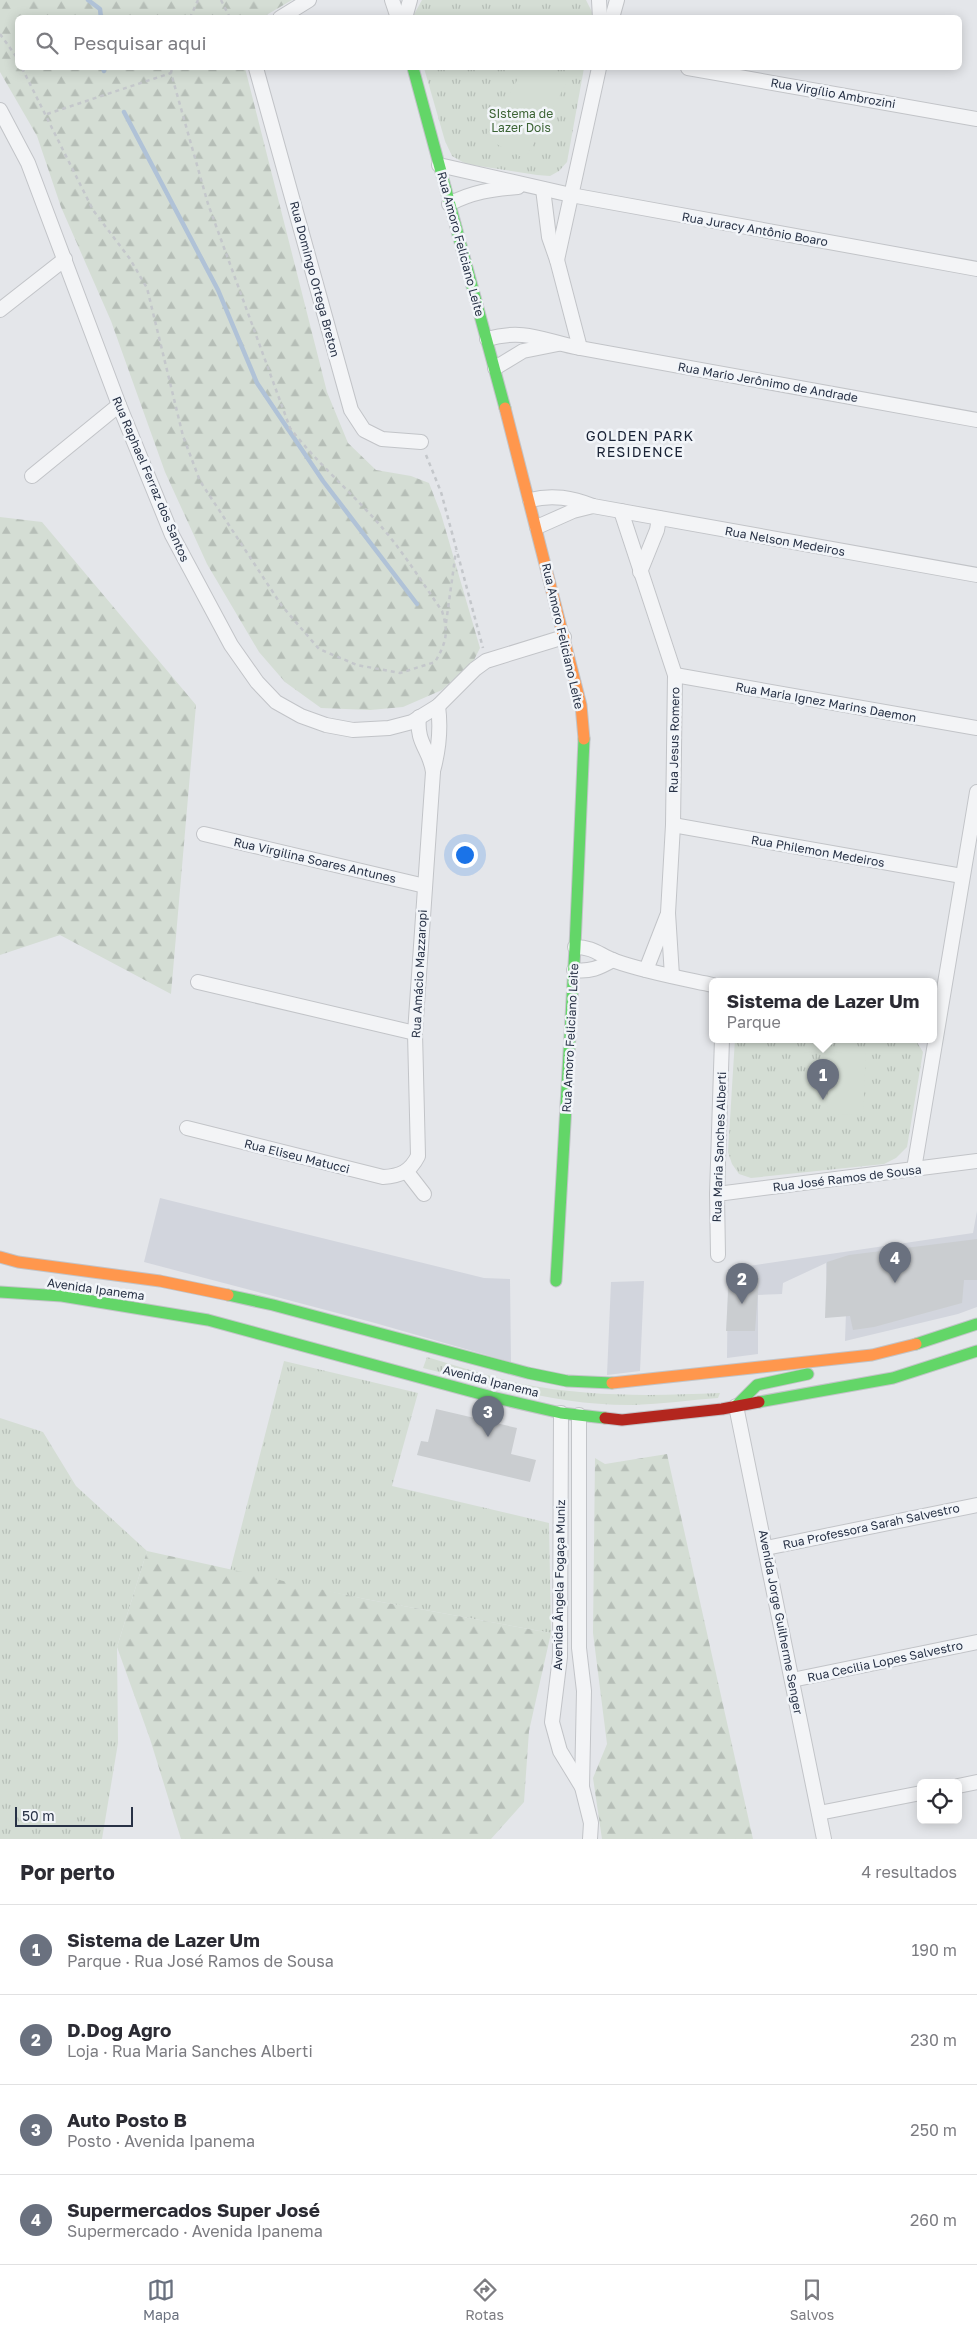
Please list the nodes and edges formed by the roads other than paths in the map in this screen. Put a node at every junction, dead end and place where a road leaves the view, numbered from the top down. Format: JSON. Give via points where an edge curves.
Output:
{"nodes":[{"id":1,"x":309,"y":0,"type":"edge"},
{"id":2,"x":392,"y":0,"type":"edge"},
{"id":3,"x":410,"y":0,"type":"edge"},
{"id":4,"x":599,"y":0,"type":"edge"},
{"id":5,"x":617,"y":0,"type":"edge"},
{"id":6,"x":285,"y":15,"type":"edge"},
{"id":7,"x":397,"y":15,"type":"edge"},
{"id":8,"x":406,"y":15,"type":"edge"},
{"id":9,"x":600,"y":15,"type":"edge"},
{"id":10,"x":613,"y":15,"type":"edge"},
{"id":11,"x":257,"y":70,"type":"edge"},
{"id":12,"x":414,"y":70,"type":"edge"},
{"id":13,"x":599,"y":70,"type":"edge"},
{"id":14,"x":699,"y":70,"type":"edge"},
{"id":15,"x":1,"y":114,"type":"edge"},
{"id":16,"x":977,"y":119,"type":"edge"},
{"id":17,"x":439,"y":165,"type":"junction"},
{"id":18,"x":538,"y":187,"type":"junction"},
{"id":19,"x":570,"y":195,"type":"junction"},
{"id":20,"x":449,"y":204,"type":"junction"},
{"id":21,"x":65,"y":259,"type":"junction"},
{"id":22,"x":557,"y":260,"type":"junction"},
{"id":23,"x":977,"y":269,"type":"edge"},
{"id":24,"x":0,"y":310,"type":"edge"},
{"id":25,"x":488,"y":338,"type":"junction"},
{"id":26,"x":559,"y":344,"type":"junction"},
{"id":27,"x":580,"y":348,"type":"junction"},
{"id":28,"x":495,"y":368,"type":"junction"},
{"id":29,"x":119,"y":404,"type":"junction"},
{"id":30,"x":977,"y":420,"type":"edge"},
{"id":31,"x":421,"y":442,"type":"road end"},
{"id":32,"x":32,"y":476,"type":"dead end"},
{"id":33,"x":530,"y":500,"type":"junction"},
{"id":34,"x":593,"y":506,"type":"junction"},
{"id":35,"x":621,"y":511,"type":"junction"},
{"id":36,"x":659,"y":518,"type":"junction"},
{"id":37,"x":537,"y":527,"type":"junction"},
{"id":38,"x":640,"y":572,"type":"junction"},
{"id":39,"x":977,"y":575,"type":"edge"},
{"id":40,"x":564,"y":637,"type":"junction"},
{"id":41,"x":675,"y":675,"type":"junction"},
{"id":42,"x":438,"y":706,"type":"junction"},
{"id":43,"x":420,"y":717,"type":"junction"},
{"id":44,"x":389,"y":728,"type":"junction"},
{"id":45,"x":977,"y":728,"type":"edge"},
{"id":46,"x":418,"y":733,"type":"junction"},
{"id":47,"x":433,"y":772,"type":"junction"},
{"id":48,"x":977,"y":792,"type":"edge"},
{"id":49,"x":673,"y":825,"type":"junction"},
{"id":50,"x":204,"y":834,"type":"dead end"},
{"id":51,"x":962,"y":876,"type":"junction"},
{"id":52,"x":425,"y":886,"type":"junction"},
{"id":53,"x":668,"y":913,"type":"junction"},
{"id":54,"x":575,"y":947,"type":"junction"},
{"id":55,"x":613,"y":960,"type":"junction"},
{"id":56,"x":574,"y":970,"type":"junction"},
{"id":57,"x":646,"y":970,"type":"junction"},
{"id":58,"x":672,"y":976,"type":"junction"},
{"id":59,"x":198,"y":982,"type":"dead end"},
{"id":60,"x":709,"y":984,"type":"edge"},
{"id":61,"x":937,"y":1019,"type":"edge"},
{"id":62,"x":415,"y":1033,"type":"junction"},
{"id":63,"x":722,"y":1043,"type":"edge"},
{"id":64,"x":933,"y":1043,"type":"edge"},
{"id":65,"x":187,"y":1128,"type":"dead end"},
{"id":66,"x":977,"y":1161,"type":"edge"},
{"id":67,"x":914,"y":1169,"type":"junction"},
{"id":68,"x":407,"y":1172,"type":"junction"},
{"id":69,"x":424,"y":1194,"type":"dead end"},
{"id":70,"x":717,"y":1194,"type":"junction"},
{"id":71,"x":718,"y":1255,"type":"dead end"},
{"id":72,"x":0,"y":1257,"type":"edge"},
{"id":73,"x":556,"y":1281,"type":"dead end"},
{"id":74,"x":0,"y":1292,"type":"edge"},
{"id":75,"x":977,"y":1324,"type":"edge"},
{"id":76,"x":977,"y":1351,"type":"edge"},
{"id":77,"x":872,"y":1355,"type":"junction"},
{"id":78,"x":736,"y":1406,"type":"junction"},
{"id":79,"x":561,"y":1413,"type":"junction"},
{"id":80,"x":579,"y":1415,"type":"junction"},
{"id":81,"x":977,"y":1504,"type":"edge"},
{"id":82,"x":766,"y":1548,"type":"junction"},
{"id":83,"x":977,"y":1642,"type":"edge"},
{"id":84,"x":792,"y":1680,"type":"junction"},
{"id":85,"x":977,"y":1782,"type":"edge"},
{"id":86,"x":962,"y":1785,"type":"edge"},
{"id":87,"x":582,"y":1787,"type":"junction"},
{"id":88,"x":917,"y":1794,"type":"edge"},
{"id":89,"x":819,"y":1813,"type":"junction"},
{"id":90,"x":590,"y":1839,"type":"edge"},
{"id":91,"x":824,"y":1839,"type":"edge"}],
"edges":[{"from":1,"to":6,"type":"street"},
{"from":2,"to":7,"type":"street"},
{"from":3,"to":8,"type":"street"},
{"from":4,"to":9,"type":"street"},
{"from":5,"to":10,"type":"street"},
{"from":11,"to":31,"type":"street","name":"Rua Domingo Ortega Breton","via":[[351,410],[364,430],[382,439]]},
{"from":12,"to":17,"type":"main road","name":"Rua Amoro Feliciano Leite"},
{"from":13,"to":19,"type":"street"},
{"from":14,"to":16,"type":"street","name":"Rua Virgílio Ambrozini"},
{"from":15,"to":21,"type":"street","name":"Rua Raphael Ferraz dos Santos","via":[[28,162]]},
{"from":17,"to":18,"type":"street","name":"Rua Juracy Antônio Boaro"},
{"from":17,"to":20,"type":"main road","name":"Rua Amoro Feliciano Leite"},
{"from":18,"to":19,"type":"street","name":"Rua Juracy Antônio Boaro"},
{"from":18,"to":20,"type":"street","name":"Rua Juracy Antônio Boaro","via":[[491,189],[468,194]]},
{"from":18,"to":22,"type":"street"},
{"from":19,"to":22,"type":"street"},
{"from":19,"to":23,"type":"street","name":"Rua Juracy Antônio Boaro"},
{"from":20,"to":25,"type":"main road","name":"Rua Amoro Feliciano Leite"},
{"from":21,"to":24,"type":"street"},
{"from":21,"to":29,"type":"street","name":"Rua Raphael Ferraz dos Santos"},
{"from":22,"to":27,"type":"street"},
{"from":25,"to":26,"type":"street","name":"Rua Mario Jerônimo de Andrade","via":[[507,333],[528,334]]},
{"from":25,"to":28,"type":"main road","name":"Rua Amoro Feliciano Leite"},
{"from":26,"to":27,"type":"street","name":"Rua Mario Jerônimo de Andrade"},
{"from":26,"to":28,"type":"street","name":"Rua Mario Jerônimo de Andrade","via":[[523,352]]},
{"from":27,"to":30,"type":"street","name":"Rua Mario Jerônimo de Andrade"},
{"from":28,"to":33,"type":"main road","name":"Rua Amoro Feliciano Leite"},
{"from":29,"to":32,"type":"street"},
{"from":29,"to":44,"type":"street","name":"Rua Raphael Ferraz dos Santos","via":[[172,535],[231,645],[257,682],[276,702],[326,725],[353,730]]},
{"from":33,"to":34,"type":"street","name":"Rua Nelson Medeiros","via":[[557,497]]},
{"from":33,"to":37,"type":"main road","name":"Rua Amoro Feliciano Leite"},
{"from":34,"to":35,"type":"street","name":"Rua Nelson Medeiros"},
{"from":34,"to":37,"type":"street","name":"Rua Nelson Medeiros"},
{"from":35,"to":36,"type":"street","name":"Rua Nelson Medeiros"},
{"from":35,"to":38,"type":"street","name":"Rua Jesus Romero"},
{"from":36,"to":38,"type":"street"},
{"from":36,"to":39,"type":"street","name":"Rua Nelson Medeiros"},
{"from":37,"to":40,"type":"main road","name":"Rua Amoro Feliciano Leite"},
{"from":38,"to":41,"type":"street","name":"Rua Jesus Romero"},
{"from":40,"to":42,"type":"street","name":"Rua Raphael Ferraz dos Santos","via":[[486,661]]},
{"from":40,"to":54,"type":"main road","name":"Rua Amoro Feliciano Leite","via":[[581,705],[584,742]]},
{"from":41,"to":45,"type":"street","name":"Rua Maria Ignez Marins Daemon"},
{"from":41,"to":49,"type":"street","name":"Rua Jesus Romero"},
{"from":42,"to":43,"type":"street","name":"Rua Raphael Ferraz dos Santos"},
{"from":42,"to":47,"type":"street","name":"Rua Amácio Mazzaropi","via":[[439,752]]},
{"from":43,"to":44,"type":"street","name":"Rua Raphael Ferraz dos Santos"},
{"from":43,"to":46,"type":"street"},
{"from":44,"to":46,"type":"street","via":[[407,727]]},
{"from":46,"to":47,"type":"street","name":"Rua Amácio Mazzaropi"},
{"from":47,"to":52,"type":"street","name":"Rua Amácio Mazzaropi"},
{"from":48,"to":51,"type":"street"},
{"from":49,"to":51,"type":"street","name":"Rua Philemon Medeiros"},
{"from":49,"to":53,"type":"street","name":"Rua Jesus Romero"},
{"from":50,"to":52,"type":"street","name":"Rua Virgilina Soares Antunes"},
{"from":51,"to":61,"type":"street"},
{"from":52,"to":62,"type":"street","name":"Rua Amácio Mazzaropi"},
{"from":53,"to":57,"type":"street","name":"Rua Jesus Romero"},
{"from":53,"to":58,"type":"street","name":"Rua Jesus Romero"},
{"from":54,"to":55,"type":"street","via":[[589,947]]},
{"from":54,"to":56,"type":"main road","name":"Rua Amoro Feliciano Leite"},
{"from":55,"to":56,"type":"street","via":[[598,969]]},
{"from":55,"to":57,"type":"street"},
{"from":56,"to":73,"type":"main road","name":"Rua Amoro Feliciano Leite"},
{"from":57,"to":58,"type":"street"},
{"from":58,"to":60,"type":"street"},
{"from":59,"to":62,"type":"street"},
{"from":62,"to":68,"type":"street","name":"Rua Amácio Mazzaropi","via":[[418,1156]]},
{"from":63,"to":70,"type":"street","name":"Rua Maria Sanches Alberti"},
{"from":64,"to":67,"type":"street"},
{"from":65,"to":68,"type":"street","name":"Rua Eliseu Matucci","via":[[383,1177]]},
{"from":66,"to":67,"type":"street","name":"Rua José Ramos de Sousa"},
{"from":67,"to":70,"type":"street","name":"Rua José Ramos de Sousa"},
{"from":68,"to":69,"type":"street"},
{"from":70,"to":71,"type":"street","name":"Rua Maria Sanches Alberti"},
{"from":72,"to":77,"type":"main road","name":"Avenida Ipanema","via":[[160,1281],[273,1304],[528,1374],[567,1381],[603,1384]]},
{"from":74,"to":79,"type":"main road","name":"Avenida Ipanema","via":[[62,1296],[208,1320]]},
{"from":75,"to":77,"type":"main road","name":"Avenida Ipanema"},
{"from":76,"to":78,"type":"main road","name":"Avenida Ipanema","via":[[893,1378]]},
{"from":77,"to":78,"type":"main road","via":[[853,1366],[757,1385]]},
{"from":78,"to":80,"type":"main road","name":"Avenida Ipanema","via":[[622,1420]]},
{"from":78,"to":82,"type":"street","name":"Avenida Jorge Guilherme Senger"},
{"from":79,"to":80,"type":"main road","name":"Avenida Ipanema"},
{"from":79,"to":87,"type":"street","name":"Avenida Ângela Fogaça Muniz","via":[[560,1657],[552,1722],[560,1752]]},
{"from":80,"to":87,"type":"street","via":[[579,1648],[584,1690]]},
{"from":81,"to":82,"type":"street","name":"Rua Professora Sarah Salvestro"},
{"from":82,"to":84,"type":"street","name":"Avenida Jorge Guilherme Senger"},
{"from":83,"to":84,"type":"street","name":"Rua Cecilia Lopes Salvestro"},
{"from":84,"to":89,"type":"street","name":"Avenida Jorge Guilherme Senger"},
{"from":85,"to":86,"type":"street"},
{"from":87,"to":90,"type":"street","name":"Avenida Ângela Fogaça Muniz","via":[[591,1823]]},
{"from":88,"to":89,"type":"street"},
{"from":89,"to":91,"type":"street","name":"Avenida Jorge Guilherme Senger"}]}
